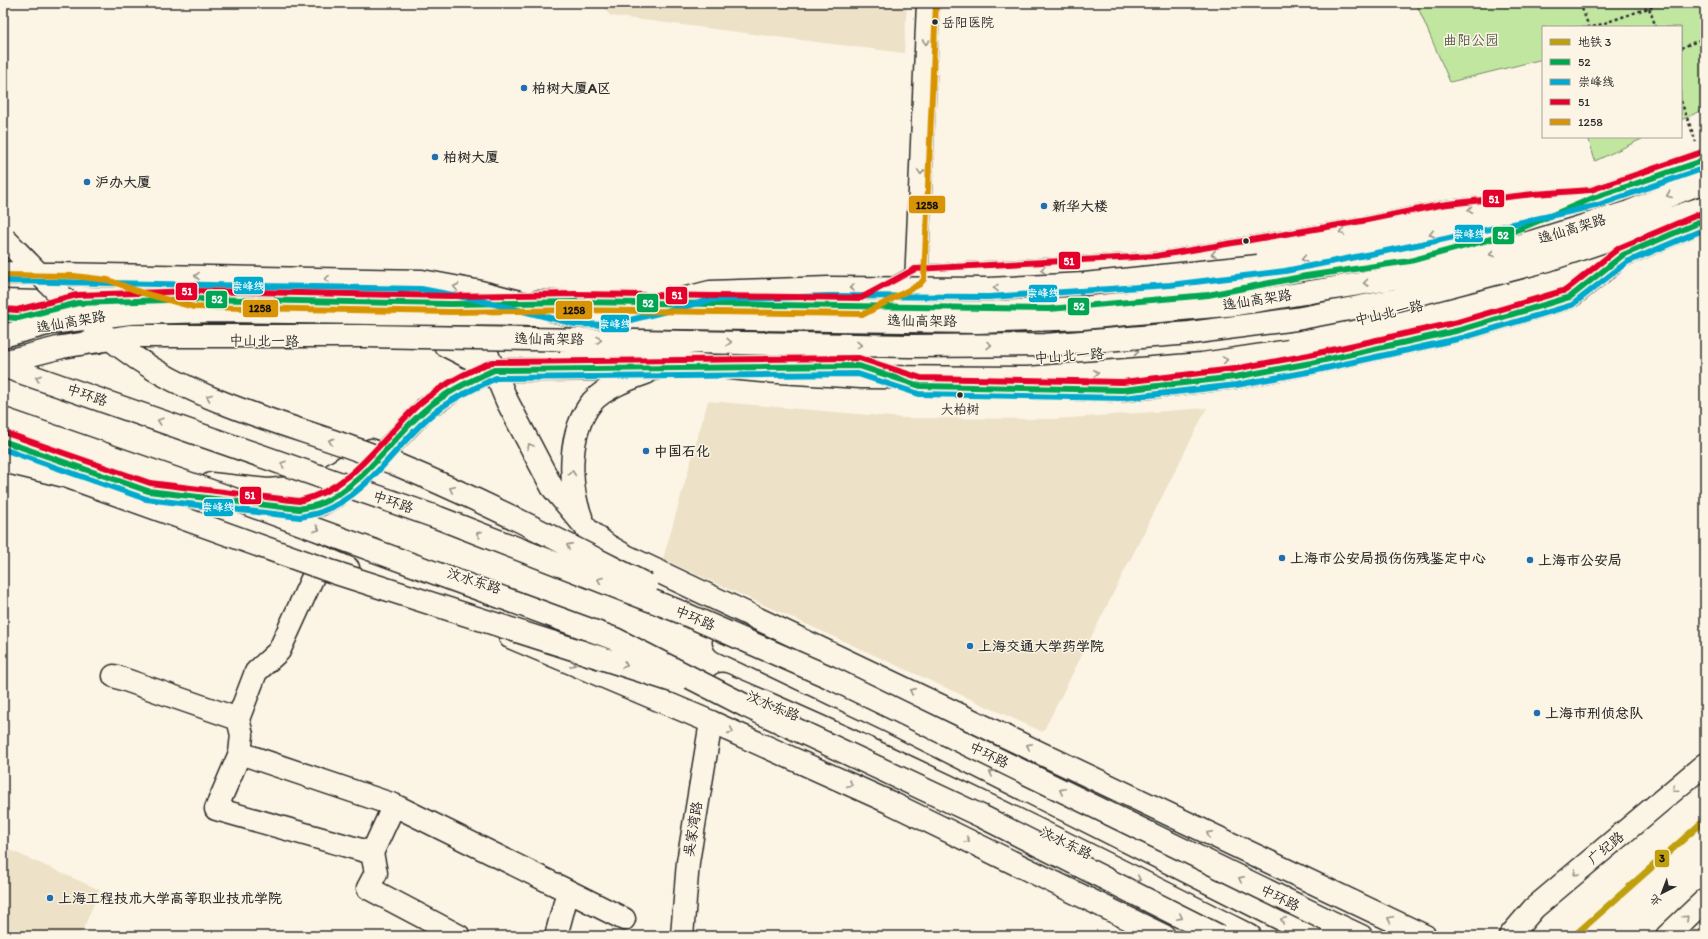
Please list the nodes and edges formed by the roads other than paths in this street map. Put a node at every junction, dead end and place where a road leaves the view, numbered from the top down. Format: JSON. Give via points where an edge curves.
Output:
{"nodes":[{"id":1,"x":928,"y":3,"type":"edge"},
{"id":2,"x":1704,"y":167,"type":"edge"},
{"id":3,"x":1593,"y":198,"type":"junction"},
{"id":4,"x":1705,"y":207,"type":"edge"},
{"id":5,"x":1705,"y":220,"type":"edge"},
{"id":6,"x":3,"y":237,"type":"edge"},
{"id":7,"x":1615,"y":259,"type":"junction"},
{"id":8,"x":3,"y":267,"type":"edge"},
{"id":9,"x":33,"y":268,"type":"junction"},
{"id":10,"x":3,"y":273,"type":"edge"},
{"id":11,"x":916,"y":277,"type":"junction"},
{"id":12,"x":195,"y":298,"type":"junction"},
{"id":13,"x":123,"y":300,"type":"junction"},
{"id":14,"x":3,"y":301,"type":"edge"},
{"id":15,"x":500,"y":303,"type":"junction"},
{"id":16,"x":78,"y":304,"type":"junction"},
{"id":17,"x":451,"y":304,"type":"junction"},
{"id":18,"x":863,"y":306,"type":"junction"},
{"id":19,"x":915,"y":307,"type":"junction"},
{"id":20,"x":576,"y":316,"type":"junction"},
{"id":21,"x":610,"y":316,"type":"junction"},
{"id":22,"x":10,"y":318,"type":"edge"},
{"id":23,"x":475,"y":325,"type":"junction"},
{"id":24,"x":3,"y":336,"type":"edge"},
{"id":25,"x":3,"y":340,"type":"edge"},
{"id":26,"x":437,"y":341,"type":"junction"},
{"id":27,"x":90,"y":342,"type":"junction"},
{"id":28,"x":3,"y":362,"type":"edge"},
{"id":29,"x":3,"y":366,"type":"edge"},
{"id":30,"x":661,"y":369,"type":"junction"},
{"id":31,"x":494,"y":370,"type":"junction"},
{"id":32,"x":920,"y":376,"type":"junction"},
{"id":33,"x":425,"y":409,"type":"junction"},
{"id":34,"x":3,"y":410,"type":"edge"},
{"id":35,"x":3,"y":419,"type":"edge"},
{"id":36,"x":3,"y":441,"type":"edge"},
{"id":37,"x":3,"y":461,"type":"edge"},
{"id":38,"x":211,"y":484,"type":"junction"},
{"id":39,"x":148,"y":491,"type":"junction"},
{"id":40,"x":299,"y":509,"type":"junction"},
{"id":41,"x":586,"y":527,"type":"junction"},
{"id":42,"x":273,"y":536,"type":"junction"},
{"id":43,"x":322,"y":557,"type":"junction"},
{"id":44,"x":114,"y":676,"type":"dead end"},
{"id":45,"x":829,"y":677,"type":"junction"},
{"id":46,"x":746,"y":706,"type":"junction"},
{"id":47,"x":238,"y":719,"type":"junction"},
{"id":48,"x":711,"y":722,"type":"junction"},
{"id":49,"x":240,"y":754,"type":"junction"},
{"id":50,"x":1705,"y":764,"type":"edge"},
{"id":51,"x":1074,"y":768,"type":"junction"},
{"id":52,"x":394,"y":805,"type":"junction"},
{"id":53,"x":1121,"y":838,"type":"junction"},
{"id":54,"x":372,"y":853,"type":"junction"},
{"id":55,"x":568,"y":891,"type":"junction"},
{"id":56,"x":1705,"y":900,"type":"edge"},
{"id":57,"x":624,"y":920,"type":"dead end"},
{"id":58,"x":459,"y":936,"type":"edge"},
{"id":59,"x":556,"y":936,"type":"edge"},
{"id":60,"x":682,"y":936,"type":"edge"},
{"id":61,"x":1164,"y":936,"type":"edge"},
{"id":62,"x":1219,"y":936,"type":"edge"},
{"id":63,"x":1250,"y":936,"type":"edge"},
{"id":64,"x":1319,"y":936,"type":"edge"},
{"id":65,"x":1361,"y":936,"type":"edge"},
{"id":66,"x":1425,"y":936,"type":"edge"},
{"id":67,"x":1510,"y":936,"type":"edge"},
{"id":68,"x":1666,"y":936,"type":"edge"}],
"edges":[{"from":1,"to":11,"type":"main road","one_way":true},
{"from":2,"to":3,"type":"main road","name":"中山北一路"},
{"from":2,"to":21,"type":"main road","name":"逸仙高架路","one_way":true,"bridge":true,"via":[[1629,212],[1489,255],[1384,280],[1236,304],[1082,318],[978,322]]},
{"from":3,"to":11,"type":"main road","one_way":true,"via":[[1440,213],[1363,229],[1157,264]]},
{"from":3,"to":19,"type":"main road","name":"中山北一路","via":[[1502,236],[1410,260],[1208,295],[1049,309]]},
{"from":3,"to":21,"type":"main road","one_way":true,"bridge":true,"via":[[1421,236],[1282,263],[1169,277],[1076,285],[989,288],[829,288],[710,292]]},
{"from":26,"to":4,"type":"main road","name":"逸仙高架路","one_way":true,"bridge":true,"via":[[1045,345],[1190,332],[1296,319],[1396,300],[1548,260]]},
{"from":5,"to":7,"type":"main road","name":"中山北一路"},
{"from":45,"to":6,"type":"main road","one_way":true,"bridge":true,"via":[[494,509],[400,466],[244,411],[161,374],[64,300]]},
{"from":26,"to":7,"type":"main road","one_way":true,"bridge":true,"via":[[762,371],[861,377],[1028,378],[1195,365],[1390,332],[1523,297]]},
{"from":32,"to":7,"type":"main road","name":"中山北一路","one_way":true,"via":[[1174,350],[1358,321]]},
{"from":7,"to":32,"type":"main road","via":[[1570,296],[1460,330],[1235,377],[1123,390]]},
{"from":8,"to":9,"type":"main road"},
{"from":9,"to":12,"type":"main road","via":[[75,268],[110,272]]},
{"from":9,"to":13,"type":"main road"},
{"from":20,"to":10,"type":"main road","one_way":true,"bridge":true,"via":[[476,291],[422,281]]},
{"from":11,"to":18,"type":"main road"},
{"from":11,"to":19,"type":"main road"},
{"from":12,"to":13,"type":"main road","name":"中山北一路"},
{"from":12,"to":17,"type":"main road","name":"中山北一路"},
{"from":13,"to":16,"type":"main road","name":"中山北一路"},
{"from":14,"to":16,"type":"main road","name":"中山北一路"},
{"from":15,"to":17,"type":"main road","name":"中山北一路"},
{"from":15,"to":18,"type":"main road","name":"中山北一路"},
{"from":15,"to":23,"type":"main road"},
{"from":16,"to":22,"type":"main road","name":"中山北一路"},
{"from":17,"to":23,"type":"main road","name":"汶水东路"},
{"from":18,"to":19,"type":"main road","name":"中山北一路"},
{"from":19,"to":32,"type":"main road"},
{"from":20,"to":21,"type":"main road","name":"逸仙高架路"},
{"from":20,"to":24,"type":"main road","name":"逸仙高架路","bridge":true,"via":[[219,311],[130,313],[52,323]]},
{"from":22,"to":27,"type":"main road","name":"中山北一路"},
{"from":23,"to":26,"type":"main road"},
{"from":23,"to":31,"type":"main road","name":"汶水东路"},
{"from":25,"to":27,"type":"main road"},
{"from":26,"to":27,"type":"main road","name":"中山北一路"},
{"from":26,"to":28,"type":"main road","name":"逸仙高架路","bridge":true,"via":[[130,336],[62,347]]},
{"from":26,"to":31,"type":"main road"},
{"from":45,"to":29,"type":"main road","name":"中环路","one_way":true,"bridge":true,"via":[[678,611],[439,518]]},
{"from":30,"to":31,"type":"main road"},
{"from":30,"to":32,"type":"main road","via":[[860,366]]},
{"from":41,"to":30,"type":"main road","one_way":true,"via":[[574,500],[572,479],[577,435],[584,415],[593,401],[607,391],[633,377]]},
{"from":31,"to":33,"type":"main road","via":[[460,386]]},
{"from":41,"to":31,"type":"main road","name":"汶水东路","one_way":true,"via":[[552,487],[507,401]]},
{"from":33,"to":38,"type":"main road","via":[[355,462],[315,486],[268,490]]},
{"from":33,"to":40,"type":"main road","via":[[366,472],[336,496],[321,504]]},
{"from":34,"to":38,"type":"main road"},
{"from":35,"to":46,"type":"main road","one_way":true,"bridge":true,"via":[[283,517],[615,639]]},
{"from":36,"to":39,"type":"main road","name":"汶水东路"},
{"from":37,"to":46,"type":"main road","one_way":true,"bridge":true,"via":[[65,476],[333,572]]},
{"from":38,"to":40,"type":"main road","via":[[273,506]]},
{"from":39,"to":40,"type":"main road"},
{"from":39,"to":42,"type":"main road","name":"汶水东路"},
{"from":51,"to":41,"type":"main road","name":"汶水东路","one_way":true,"via":[[628,557],[607,545]]},
{"from":53,"to":41,"type":"main road","name":"汶水东路","one_way":true,"via":[[898,726],[678,622],[655,607],[629,583]]},
{"from":42,"to":43,"type":"main road","name":"汶水东路"},
{"from":42,"to":63,"type":"main road","name":"汶水东路","one_way":true,"via":[[481,581],[564,614],[798,716],[1055,838]]},
{"from":43,"to":47,"type":"main road","via":[[279,651],[256,672]]},
{"from":43,"to":48,"type":"main road","name":"汶水东路","one_way":true},
{"from":44,"to":47,"type":"main road"},
{"from":65,"to":45,"type":"main road","name":"中环路","one_way":true,"bridge":true},
{"from":46,"to":62,"type":"main road","one_way":true,"bridge":true,"via":[[981,816]]},
{"from":47,"to":49,"type":"main road","via":[[242,735]]},
{"from":48,"to":60,"type":"main road","name":"吴家湾路","via":[[688,862]]},
{"from":48,"to":61,"type":"main road","name":"汶水东路","one_way":true,"via":[[889,802]]},
{"from":49,"to":52,"type":"main road"},
{"from":49,"to":54,"type":"main road","via":[[216,809]]},
{"from":50,"to":67,"type":"main road","name":"广纪路","one_way":true,"via":[[1534,908]]},
{"from":51,"to":53,"type":"main road"},
{"from":66,"to":51,"type":"main road","name":"汶水东路","one_way":true},
{"from":52,"to":54,"type":"main road"},
{"from":52,"to":55,"type":"main road"},
{"from":64,"to":53,"type":"main road","name":"汶水东路","one_way":true},
{"from":54,"to":58,"type":"main road","via":[[376,873],[368,888]]},
{"from":55,"to":57,"type":"main road"},
{"from":55,"to":59,"type":"main road"},
{"from":68,"to":56,"type":"main road","one_way":true}]}
